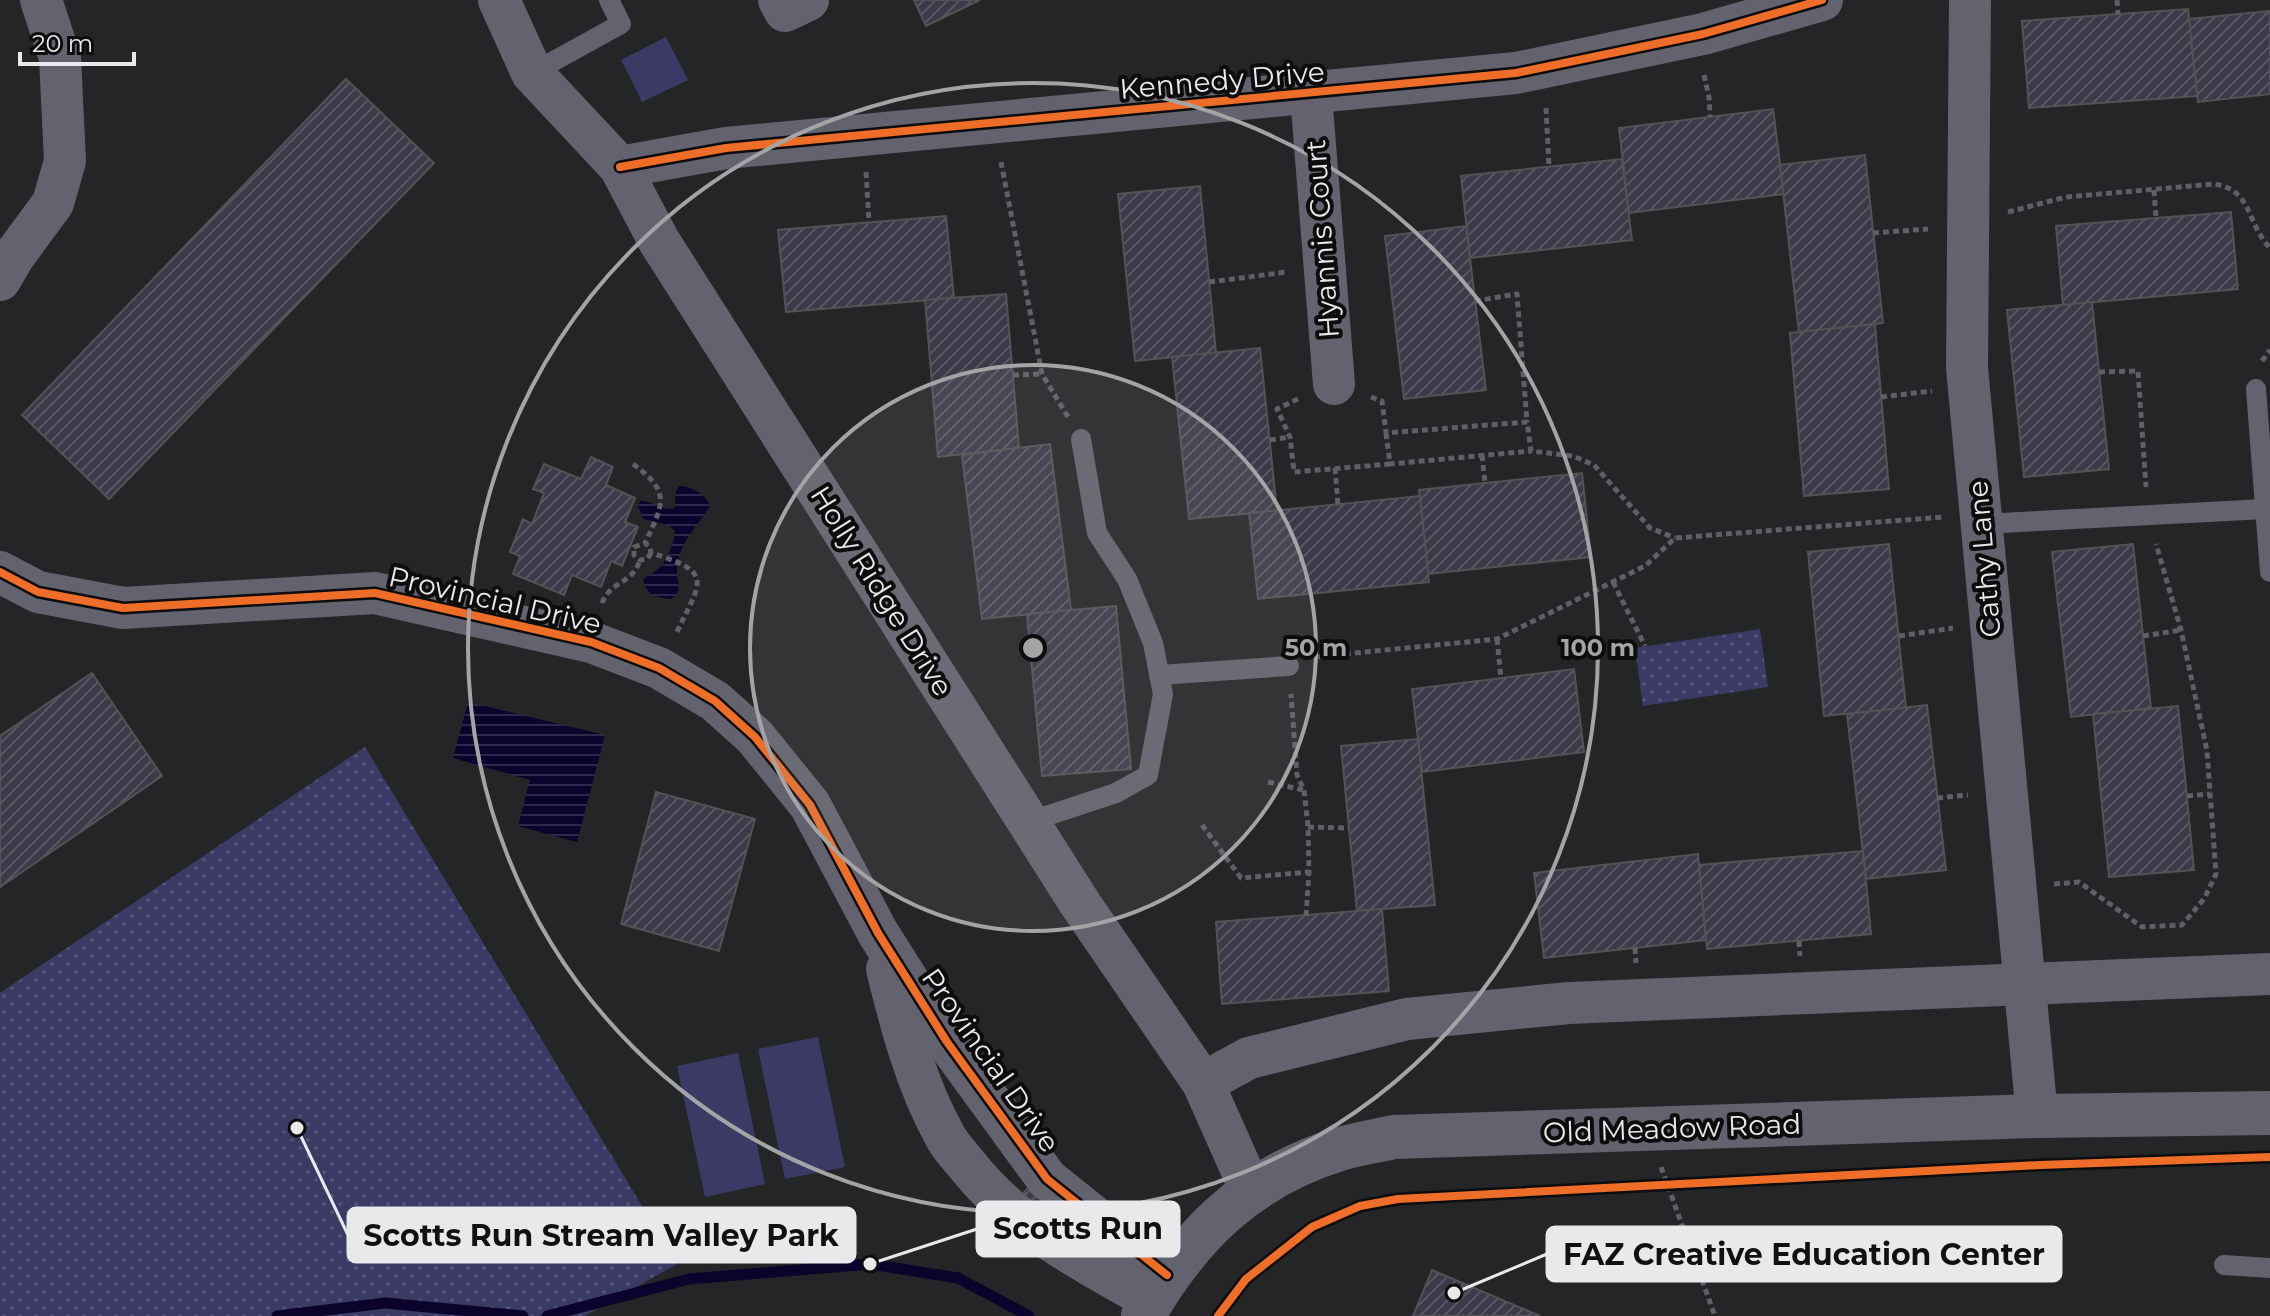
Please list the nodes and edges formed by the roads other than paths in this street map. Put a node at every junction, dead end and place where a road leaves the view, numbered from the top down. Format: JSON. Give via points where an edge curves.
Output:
{"nodes":[{"id":1,"x":41,"y":0,"type":"edge"},
{"id":2,"x":499,"y":0,"type":"edge"},
{"id":3,"x":609,"y":0,"type":"edge"},
{"id":4,"x":779,"y":0,"type":"edge"},
{"id":5,"x":808,"y":0,"type":"edge"},
{"id":6,"x":1822,"y":0,"type":"edge"},
{"id":7,"x":1970,"y":0,"type":"edge"},
{"id":8,"x":532,"y":73,"type":"junction"},
{"id":9,"x":1311,"y":95,"type":"junction"},
{"id":10,"x":620,"y":167,"type":"junction"},
{"id":11,"x":0,"y":280,"type":"edge"},
{"id":12,"x":1334,"y":384,"type":"road end"},
{"id":13,"x":2256,"y":389,"type":"dead end"},
{"id":14,"x":1081,"y":439,"type":"road end"},
{"id":15,"x":2265,"y":509,"type":"junction"},
{"id":16,"x":1981,"y":519,"type":"junction"},
{"id":17,"x":0,"y":572,"type":"edge"},
{"id":18,"x":2270,"y":572,"type":"edge"},
{"id":19,"x":1289,"y":666,"type":"road end"},
{"id":20,"x":1159,"y":675,"type":"junction"},
{"id":21,"x":1028,"y":822,"type":"junction"},
{"id":22,"x":878,"y":933,"type":"junction"},
{"id":23,"x":2270,"y":974,"type":"edge"},
{"id":24,"x":2023,"y":984,"type":"junction"},
{"id":25,"x":1203,"y":1083,"type":"junction"},
{"id":26,"x":2270,"y":1113,"type":"edge"},
{"id":27,"x":2037,"y":1116,"type":"junction"},
{"id":28,"x":1251,"y":1191,"type":"junction"},
{"id":29,"x":2224,"y":1265,"type":"dead end"},
{"id":30,"x":2270,"y":1268,"type":"edge"},
{"id":31,"x":1154,"y":1297,"type":"edge"}],
"edges":[{"from":1,"to":11,"type":"street","via":[[60,58],[65,161],[53,203]]},
{"from":2,"to":8,"type":"street","name":"Holly Ridge Drive"},
{"from":3,"to":8,"type":"lane","via":[[621,24]]},
{"from":4,"to":5,"type":"street","via":[[785,11]]},
{"from":6,"to":9,"type":"street","name":"Kennedy Drive","via":[[1703,34],[1516,73]]},
{"from":7,"to":16,"type":"street","name":"Cathy Lane","via":[[1969,387]]},
{"from":8,"to":10,"type":"street","name":"Holly Ridge Drive"},
{"from":9,"to":10,"type":"street","name":"Kennedy Drive","via":[[726,148]]},
{"from":9,"to":12,"type":"street","name":"Hyannis Court"},
{"from":10,"to":21,"type":"street","name":"Holly Ridge Drive","via":[[659,241]]},
{"from":13,"to":15,"type":"lane"},
{"from":14,"to":20,"type":"lane","via":[[1097,533],[1127,579],[1153,643]]},
{"from":15,"to":16,"type":"lane"},
{"from":15,"to":18,"type":"lane"},
{"from":16,"to":24,"type":"street","name":"Cathy Lane"},
{"from":17,"to":22,"type":"street","name":"Provincial Drive","via":[[38,592],[123,608],[375,593],[591,642],[659,668],[715,701],[755,737],[810,805]]},
{"from":19,"to":20,"type":"lane"},
{"from":20,"to":21,"type":"lane","via":[[1163,694],[1148,775],[1116,793]]},
{"from":21,"to":25,"type":"street","name":"Holly Ridge Drive"},
{"from":22,"to":31,"type":"street","name":"Provincial Drive","via":[[947,1042],[1047,1179]]},
{"from":22,"to":31,"type":"street","name":"Provincial Drive","via":[[902,1031],[945,1138],[1018,1218],[1063,1250]]},
{"from":23,"to":24,"type":"street"},
{"from":24,"to":25,"type":"street","via":[[1569,1003],[1407,1019],[1249,1058]]},
{"from":24,"to":27,"type":"street","name":"Cathy Lane"},
{"from":25,"to":28,"type":"street","name":"Holly Ridge Drive"},
{"from":26,"to":27,"type":"street","name":"Old Meadow Road"},
{"from":27,"to":28,"type":"street","name":"Old Meadow Road","via":[[1394,1137],[1340,1149]]},
{"from":28,"to":31,"type":"street","name":"Old Meadow Road","via":[[1207,1228]]},
{"from":29,"to":30,"type":"lane"}]}
